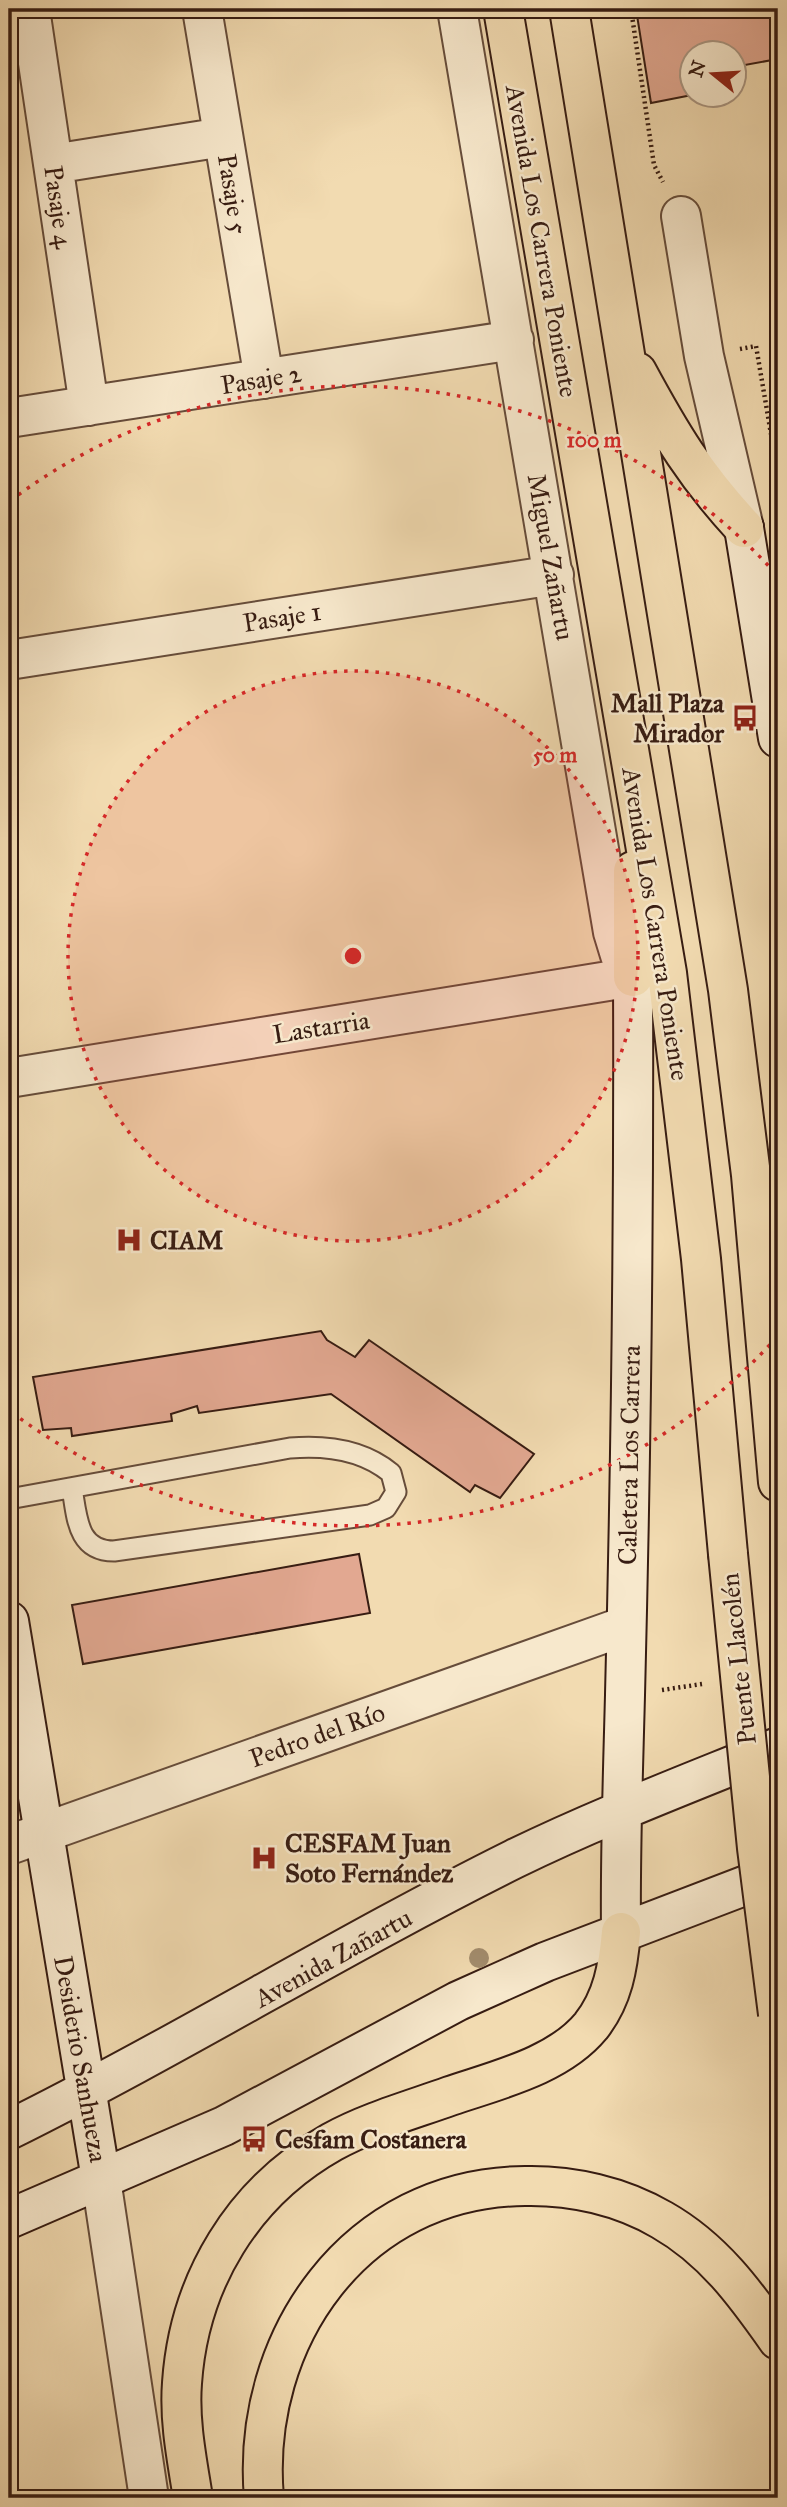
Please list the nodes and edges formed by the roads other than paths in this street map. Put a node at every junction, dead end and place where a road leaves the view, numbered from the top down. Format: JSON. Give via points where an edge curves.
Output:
{"nodes":[{"id":1,"x":30,"y":9,"type":"edge"},
{"id":2,"x":202,"y":9,"type":"edge"},
{"id":3,"x":457,"y":9,"type":"edge"},
{"id":4,"x":503,"y":9,"type":"edge"},
{"id":5,"x":569,"y":9,"type":"edge"},
{"id":6,"x":223,"y":137,"type":"junction"},
{"id":7,"x":53,"y":164,"type":"junction"},
{"id":8,"x":681,"y":216,"type":"road end"},
{"id":9,"x":514,"y":340,"type":"junction"},
{"id":10,"x":622,"y":343,"type":"junction"},
{"id":11,"x":264,"y":379,"type":"junction"},
{"id":12,"x":89,"y":406,"type":"junction"},
{"id":13,"x":9,"y":418,"type":"edge"},
{"id":14,"x":744,"y":528,"type":"junction"},
{"id":15,"x":554,"y":575,"type":"junction"},
{"id":16,"x":9,"y":660,"type":"edge"},
{"id":17,"x":778,"y":738,"type":"edge"},
{"id":18,"x":632,"y":771,"type":"junction"},
{"id":19,"x":633,"y":977,"type":"junction"},
{"id":20,"x":9,"y":1078,"type":"edge"},
{"id":21,"x":778,"y":1482,"type":"edge"},
{"id":22,"x":72,"y":1488,"type":"junction"},
{"id":23,"x":9,"y":1499,"type":"edge"},
{"id":24,"x":728,"y":1554,"type":"joint"},
{"id":25,"x":9,"y":1621,"type":"edge"},
{"id":26,"x":625,"y":1626,"type":"junction"},
{"id":27,"x":778,"y":1747,"type":"edge"},
{"id":28,"x":620,"y":1811,"type":"junction"},
{"id":29,"x":45,"y":1832,"type":"junction"},
{"id":30,"x":9,"y":1845,"type":"edge"},
{"id":31,"x":778,"y":1873,"type":"edge"},
{"id":32,"x":621,"y":1932,"type":"junction"},
{"id":33,"x":778,"y":2014,"type":"edge"},
{"id":34,"x":85,"y":2092,"type":"junction"},
{"id":35,"x":9,"y":2130,"type":"edge"},
{"id":36,"x":102,"y":2179,"type":"junction"},
{"id":37,"x":9,"y":2219,"type":"edge"},
{"id":38,"x":778,"y":2340,"type":"edge"},
{"id":39,"x":149,"y":2498,"type":"edge"},
{"id":40,"x":193,"y":2498,"type":"edge"},
{"id":41,"x":264,"y":2498,"type":"edge"}],
"edges":[{"from":1,"to":7,"type":"street","name":"Pasaje 4"},
{"from":2,"to":6,"type":"street","name":"Pasaje 5"},
{"from":3,"to":9,"type":"street","name":"Miguel Zañartu"},
{"from":4,"to":18,"type":"main road","name":"Avenida Los Carrera Poniente"},
{"from":5,"to":10,"type":"main road"},
{"from":6,"to":7,"type":"street"},
{"from":6,"to":11,"type":"street","name":"Pasaje 5"},
{"from":7,"to":12,"type":"street","name":"Pasaje 4"},
{"from":8,"to":14,"type":"street","via":[[704,356]]},
{"from":9,"to":11,"type":"street","name":"Pasaje 2"},
{"from":9,"to":15,"type":"street","name":"Miguel Zañartu"},
{"from":10,"to":14,"type":"main road","via":[[676,444],[706,487]]},
{"from":10,"to":21,"type":"main road","via":[[728,990],[751,1175]]},
{"from":11,"to":12,"type":"street","name":"Pasaje 2"},
{"from":12,"to":13,"type":"street","name":"Pasaje 2"},
{"from":14,"to":17,"type":"street"},
{"from":15,"to":16,"type":"street","name":"Pasaje 1"},
{"from":15,"to":19,"type":"street","name":"Miguel Zañartu","via":[[613,932]]},
{"from":18,"to":19,"type":"main road"},
{"from":18,"to":24,"type":"main road","name":"Avenida Los Carrera Poniente","via":[[654,881],[677,1047]]},
{"from":19,"to":20,"type":"street","name":"Lastarria"},
{"from":19,"to":26,"type":"street","name":"Caletera Los Carrera","via":[[634,1196]]},
{"from":22,"to":22,"type":"lane","via":[[306,1447],[337,1449],[369,1459],[391,1473],[396,1492],[386,1508],[370,1515],[106,1551],[82,1537]]},
{"from":22,"to":23,"type":"lane"},
{"from":24,"to":33,"type":"main road","name":"Puente Llacolén","bridge":true},
{"from":25,"to":29,"type":"street","name":"Desiderio Sanhueza"},
{"from":26,"to":28,"type":"street","name":"Caletera Los Carrera"},
{"from":26,"to":29,"type":"street","name":"Pedro del Río"},
{"from":27,"to":28,"type":"street","name":"Avenida Zañartu"},
{"from":28,"to":32,"type":"street","name":"Caletera Los Carrera"},
{"from":28,"to":34,"type":"street","name":"Avenida Zañartu","via":[[501,1867]]},
{"from":29,"to":30,"type":"street","name":"Pedro del Río"},
{"from":29,"to":34,"type":"street","name":"Desiderio Sanhueza"},
{"from":31,"to":32,"type":"street"},
{"from":32,"to":36,"type":"street","via":[[458,2001],[248,2114]]},
{"from":32,"to":40,"type":"main road","via":[[606,2005],[576,2040],[536,2064],[334,2141],[287,2172],[244,2216],[209,2273],[187,2344],[182,2424]]},
{"from":34,"to":35,"type":"street","name":"Avenida Zañartu"},
{"from":34,"to":36,"type":"street","name":"Desiderio Sanhueza"},
{"from":36,"to":37,"type":"street"},
{"from":36,"to":39,"type":"street","name":"Desiderio Sanhueza"},
{"from":38,"to":41,"type":"main road","via":[[722,2266],[694,2241],[633,2206],[541,2185],[461,2194],[410,2214],[358,2247],[302,2315],[267,2408],[262,2441]]}]}
